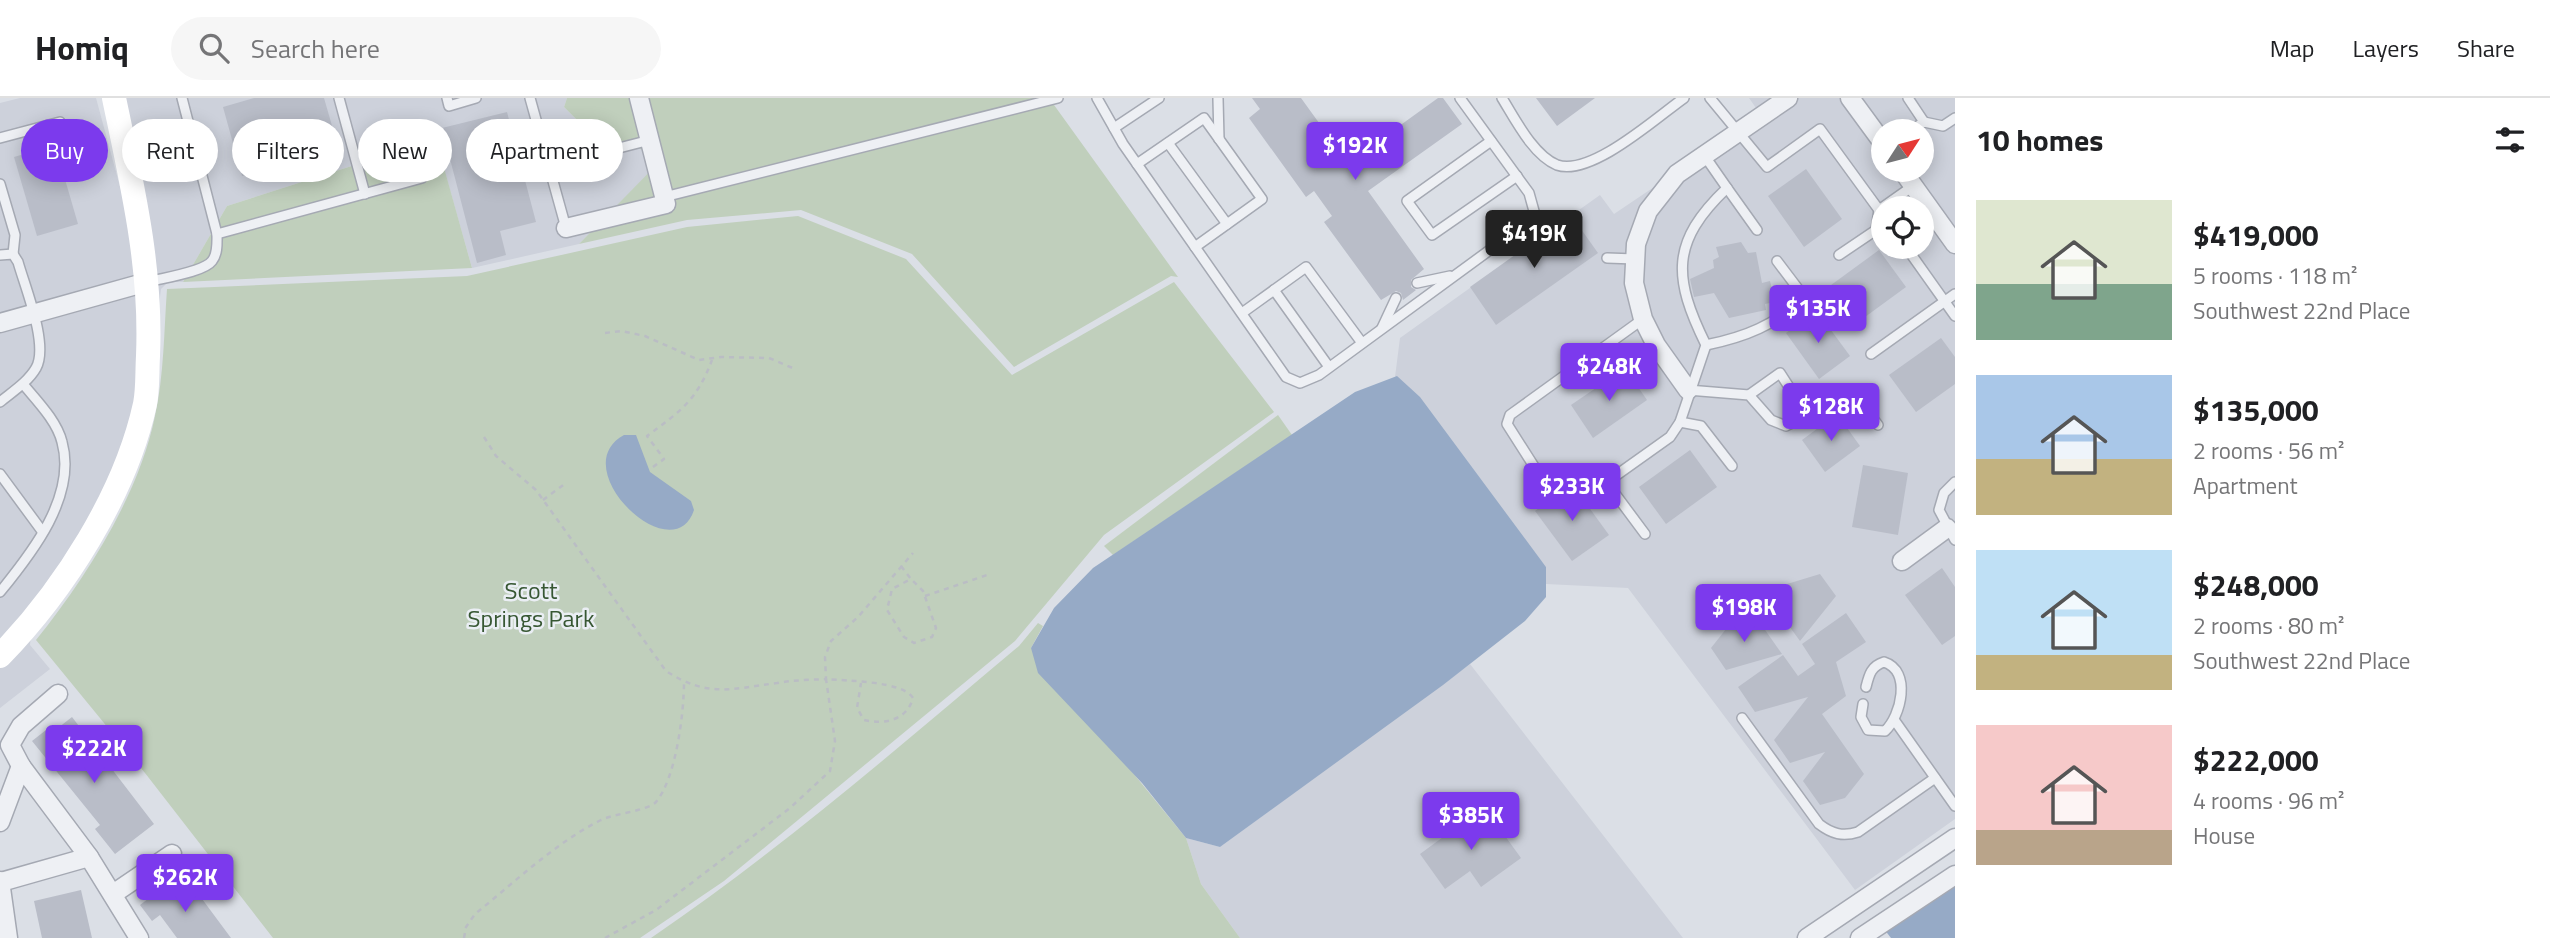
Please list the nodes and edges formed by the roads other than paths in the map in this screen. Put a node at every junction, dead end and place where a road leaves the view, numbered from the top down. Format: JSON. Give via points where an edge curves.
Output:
{"nodes":[{"id":1,"x":114,"y":98,"type":"edge"},
{"id":2,"x":182,"y":98,"type":"edge"},
{"id":3,"x":339,"y":98,"type":"edge"},
{"id":4,"x":447,"y":98,"type":"edge"},
{"id":5,"x":476,"y":98,"type":"edge"},
{"id":6,"x":530,"y":98,"type":"edge"},
{"id":7,"x":639,"y":98,"type":"edge"},
{"id":8,"x":1058,"y":98,"type":"edge"},
{"id":9,"x":1097,"y":98,"type":"edge"},
{"id":10,"x":1159,"y":98,"type":"edge"},
{"id":11,"x":1460,"y":98,"type":"edge"},
{"id":12,"x":1502,"y":98,"type":"edge"},
{"id":13,"x":1684,"y":98,"type":"edge"},
{"id":14,"x":1710,"y":98,"type":"edge"},
{"id":15,"x":1788,"y":98,"type":"edge"},
{"id":16,"x":1850,"y":98,"type":"edge"},
{"id":17,"x":1908,"y":98,"type":"edge"},
{"id":18,"x":1218,"y":99,"type":"edge"},
{"id":19,"x":1955,"y":118,"type":"edge"},
{"id":20,"x":536,"y":119,"type":"edge"},
{"id":21,"x":1922,"y":119,"type":"edge"},
{"id":22,"x":1934,"y":124,"type":"edge"},
{"id":23,"x":1871,"y":127,"type":"edge"},
{"id":24,"x":1114,"y":128,"type":"junction"},
{"id":25,"x":1740,"y":131,"type":"junction"},
{"id":26,"x":21,"y":132,"type":"edge"},
{"id":27,"x":0,"y":138,"type":"edge"},
{"id":28,"x":650,"y":140,"type":"junction"},
{"id":29,"x":1219,"y":140,"type":"junction"},
{"id":30,"x":1491,"y":141,"type":"junction"},
{"id":31,"x":1168,"y":143,"type":"junction"},
{"id":32,"x":623,"y":147,"type":"edge"},
{"id":33,"x":1704,"y":155,"type":"junction"},
{"id":34,"x":1137,"y":164,"type":"junction"},
{"id":35,"x":1517,"y":176,"type":"junction"},
{"id":36,"x":408,"y":182,"type":"edge"},
{"id":37,"x":553,"y":182,"type":"edge"},
{"id":38,"x":1910,"y":182,"type":"edge"},
{"id":39,"x":0,"y":184,"type":"edge"},
{"id":40,"x":1913,"y":186,"type":"junction"},
{"id":41,"x":1727,"y":188,"type":"junction"},
{"id":42,"x":365,"y":194,"type":"junction"},
{"id":43,"x":1899,"y":196,"type":"edge"},
{"id":44,"x":664,"y":197,"type":"junction"},
{"id":45,"x":1871,"y":200,"type":"edge"},
{"id":46,"x":1227,"y":224,"type":"junction"},
{"id":47,"x":566,"y":228,"type":"joint"},
{"id":48,"x":1757,"y":230,"type":"dead end"},
{"id":49,"x":217,"y":234,"type":"junction"},
{"id":50,"x":1871,"y":234,"type":"edge"},
{"id":51,"x":1955,"y":244,"type":"edge"},
{"id":52,"x":1195,"y":247,"type":"junction"},
{"id":53,"x":13,"y":254,"type":"junction"},
{"id":54,"x":0,"y":255,"type":"edge"},
{"id":55,"x":1839,"y":256,"type":"dead end"},
{"id":56,"x":1607,"y":258,"type":"dead end"},
{"id":57,"x":1635,"y":259,"type":"junction"},
{"id":58,"x":1914,"y":259,"type":"edge"},
{"id":59,"x":1777,"y":261,"type":"dead end"},
{"id":60,"x":1455,"y":275,"type":"junction"},
{"id":61,"x":147,"y":282,"type":"junction"},
{"id":62,"x":1417,"y":283,"type":"dead end"},
{"id":63,"x":1274,"y":290,"type":"junction"},
{"id":64,"x":1955,"y":293,"type":"edge"},
{"id":65,"x":1396,"y":298,"type":"dead end"},
{"id":66,"x":1944,"y":301,"type":"junction"},
{"id":67,"x":1242,"y":313,"type":"junction"},
{"id":68,"x":33,"y":315,"type":"junction"},
{"id":69,"x":1955,"y":316,"type":"edge"},
{"id":70,"x":1643,"y":319,"type":"junction"},
{"id":71,"x":0,"y":323,"type":"edge"},
{"id":72,"x":1382,"y":328,"type":"junction"},
{"id":73,"x":1362,"y":343,"type":"junction"},
{"id":74,"x":1706,"y":345,"type":"junction"},
{"id":75,"x":1871,"y":354,"type":"dead end"},
{"id":76,"x":1329,"y":367,"type":"junction"},
{"id":77,"x":23,"y":384,"type":"junction"},
{"id":78,"x":1688,"y":390,"type":"junction"},
{"id":79,"x":1749,"y":395,"type":"junction"},
{"id":80,"x":0,"y":402,"type":"edge"},
{"id":81,"x":1807,"y":415,"type":"junction"},
{"id":82,"x":1680,"y":422,"type":"junction"},
{"id":83,"x":1878,"y":425,"type":"dead end"},
{"id":84,"x":1732,"y":466,"type":"dead end"},
{"id":85,"x":1535,"y":468,"type":"dead end"},
{"id":86,"x":0,"y":474,"type":"edge"},
{"id":87,"x":1955,"y":482,"type":"edge"},
{"id":88,"x":42,"y":531,"type":"junction"},
{"id":89,"x":1645,"y":534,"type":"dead end"},
{"id":90,"x":1951,"y":534,"type":"edge"},
{"id":91,"x":1902,"y":561,"type":"dead end"},
{"id":92,"x":0,"y":592,"type":"edge"},
{"id":93,"x":0,"y":656,"type":"edge"},
{"id":94,"x":1866,"y":687,"type":"dead end"},
{"id":95,"x":58,"y":694,"type":"dead end"},
{"id":96,"x":1863,"y":704,"type":"dead end"},
{"id":97,"x":1742,"y":718,"type":"dead end"},
{"id":98,"x":1895,"y":721,"type":"junction"},
{"id":99,"x":21,"y":766,"type":"junction"},
{"id":100,"x":1935,"y":778,"type":"junction"},
{"id":101,"x":1955,"y":807,"type":"edge"},
{"id":102,"x":0,"y":822,"type":"edge"},
{"id":103,"x":1955,"y":838,"type":"edge"},
{"id":104,"x":172,"y":855,"type":"dead end"},
{"id":105,"x":89,"y":857,"type":"junction"},
{"id":106,"x":1955,"y":875,"type":"edge"},
{"id":107,"x":0,"y":881,"type":"edge"},
{"id":108,"x":113,"y":894,"type":"junction"},
{"id":109,"x":8,"y":938,"type":"edge"},
{"id":110,"x":139,"y":938,"type":"edge"},
{"id":111,"x":1807,"y":938,"type":"edge"},
{"id":112,"x":1860,"y":938,"type":"edge"}],
"edges":[{"from":1,"to":61,"type":"street","via":[[144,244]]},
{"from":2,"to":49,"type":"lane"},
{"from":3,"to":42,"type":"lane"},
{"from":4,"to":5,"type":"lane","via":[[449,106]]},
{"from":6,"to":20,"type":"lane"},
{"from":7,"to":28,"type":"street"},
{"from":8,"to":44,"type":"lane"},
{"from":9,"to":24,"type":"lane"},
{"from":10,"to":24,"type":"lane"},
{"from":11,"to":30,"type":"lane"},
{"from":12,"to":13,"type":"lane","via":[[1540,151],[1556,164],[1572,167],[1603,155]]},
{"from":14,"to":25,"type":"lane"},
{"from":15,"to":25,"type":"street"},
{"from":16,"to":23,"type":"street"},
{"from":17,"to":21,"type":"lane"},
{"from":18,"to":29,"type":"lane"},
{"from":19,"to":22,"type":"lane","via":[[1943,126]]},
{"from":24,"to":34,"type":"lane"},
{"from":25,"to":33,"type":"street"},
{"from":25,"to":45,"type":"lane","via":[[1767,167],[1820,130]]},
{"from":26,"to":27,"type":"lane"},
{"from":28,"to":32,"type":"lane"},
{"from":28,"to":44,"type":"street"},
{"from":29,"to":31,"type":"lane","via":[[1204,118]]},
{"from":29,"to":46,"type":"lane","via":[[1262,199]]},
{"from":30,"to":35,"type":"lane"},
{"from":30,"to":35,"type":"lane","via":[[1407,201],[1432,235]]},
{"from":31,"to":34,"type":"lane"},
{"from":31,"to":46,"type":"lane"},
{"from":33,"to":41,"type":"lane"},
{"from":33,"to":57,"type":"street","via":[[1677,174],[1648,211]]},
{"from":34,"to":52,"type":"lane"},
{"from":35,"to":60,"type":"lane","via":[[1534,211],[1528,222]]},
{"from":36,"to":42,"type":"lane"},
{"from":37,"to":47,"type":"lane"},
{"from":38,"to":40,"type":"street"},
{"from":39,"to":53,"type":"lane","via":[[15,235]]},
{"from":40,"to":43,"type":"lane"},
{"from":40,"to":51,"type":"street"},
{"from":41,"to":48,"type":"lane"},
{"from":41,"to":74,"type":"lane","via":[[1692,228],[1682,257],[1683,286]]},
{"from":42,"to":49,"type":"lane"},
{"from":44,"to":47,"type":"street","via":[[666,204]]},
{"from":46,"to":52,"type":"lane"},
{"from":49,"to":61,"type":"lane","via":[[213,261]]},
{"from":50,"to":55,"type":"lane"},
{"from":52,"to":67,"type":"lane"},
{"from":53,"to":54,"type":"lane"},
{"from":53,"to":68,"type":"lane"},
{"from":56,"to":57,"type":"lane"},
{"from":57,"to":70,"type":"street","via":[[1634,284]]},
{"from":58,"to":66,"type":"lane"},
{"from":59,"to":74,"type":"lane","via":[[1805,298],[1752,334]]},
{"from":60,"to":62,"type":"lane"},
{"from":60,"to":72,"type":"lane"},
{"from":61,"to":68,"type":"street"},
{"from":61,"to":93,"type":"street","via":[[145,403],[125,466],[84,550]]},
{"from":63,"to":67,"type":"lane"},
{"from":63,"to":73,"type":"lane","via":[[1307,267]]},
{"from":63,"to":76,"type":"lane"},
{"from":64,"to":66,"type":"lane"},
{"from":65,"to":72,"type":"lane"},
{"from":66,"to":69,"type":"lane"},
{"from":66,"to":75,"type":"lane"},
{"from":67,"to":76,"type":"lane","via":[[1286,377],[1300,383]]},
{"from":68,"to":71,"type":"street"},
{"from":68,"to":77,"type":"lane","via":[[40,341],[37,367]]},
{"from":70,"to":78,"type":"street"},
{"from":70,"to":85,"type":"lane","via":[[1510,415],[1507,424]]},
{"from":72,"to":73,"type":"lane"},
{"from":73,"to":76,"type":"lane"},
{"from":74,"to":78,"type":"lane"},
{"from":77,"to":80,"type":"lane"},
{"from":77,"to":88,"type":"lane","via":[[62,440],[66,467],[61,493]]},
{"from":78,"to":79,"type":"lane"},
{"from":78,"to":82,"type":"lane"},
{"from":79,"to":81,"type":"lane","via":[[1771,420],[1786,426]]},
{"from":79,"to":81,"type":"lane","via":[[1780,373]]},
{"from":81,"to":83,"type":"lane","via":[[1853,392]]},
{"from":82,"to":84,"type":"lane","via":[[1701,426]]},
{"from":82,"to":89,"type":"lane","via":[[1671,437],[1611,479],[1613,491]]},
{"from":86,"to":88,"type":"lane"},
{"from":87,"to":90,"type":"lane","via":[[1944,493],[1939,510]]},
{"from":88,"to":92,"type":"lane"},
{"from":90,"to":91,"type":"street"},
{"from":94,"to":98,"type":"lane","via":[[1878,664],[1884,662],[1896,669],[1902,682]]},
{"from":95,"to":99,"type":"street","via":[[21,726],[10,745]]},
{"from":96,"to":98,"type":"lane","via":[[1861,717],[1868,730],[1885,731]]},
{"from":97,"to":100,"type":"lane","via":[[1819,824],[1835,834],[1858,832]]},
{"from":98,"to":100,"type":"lane"},
{"from":99,"to":102,"type":"street"},
{"from":99,"to":105,"type":"street"},
{"from":100,"to":101,"type":"lane"},
{"from":103,"to":111,"type":"street"},
{"from":104,"to":108,"type":"street"},
{"from":105,"to":107,"type":"street"},
{"from":105,"to":108,"type":"street"},
{"from":106,"to":112,"type":"street"},
{"from":107,"to":109,"type":"street"},
{"from":108,"to":110,"type":"street"}]}
